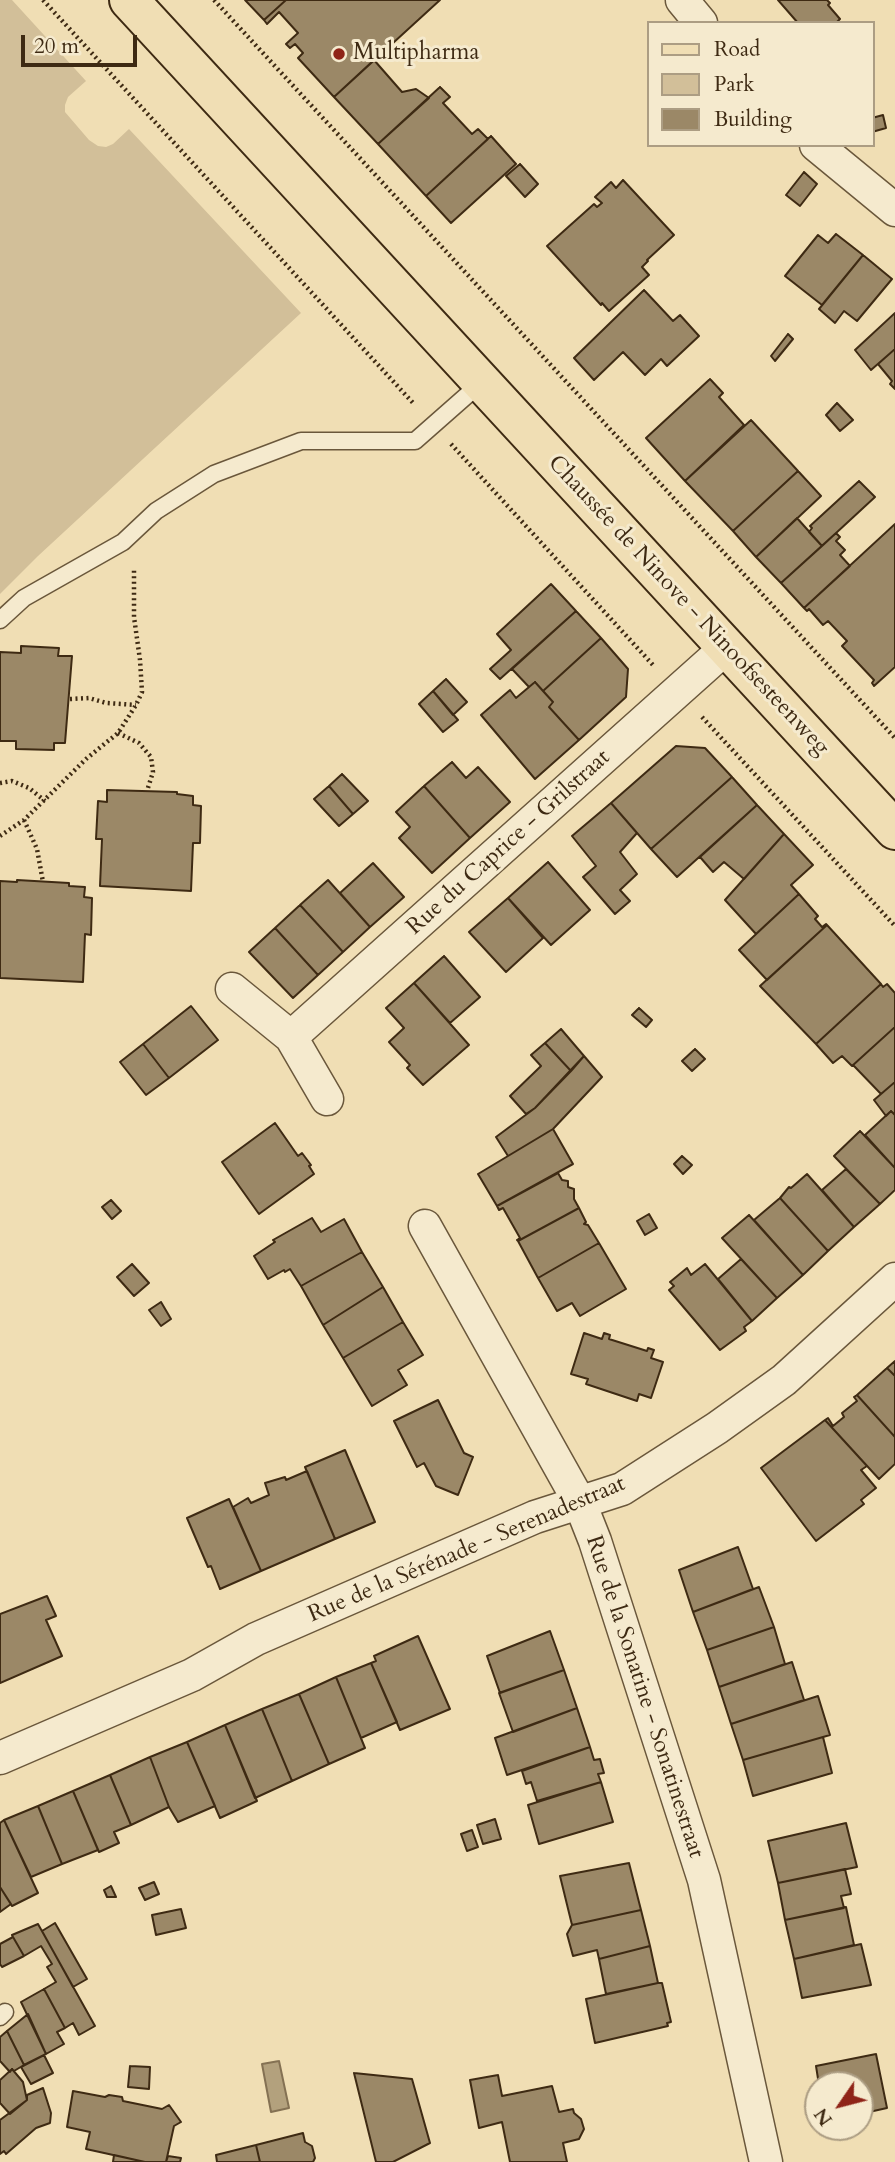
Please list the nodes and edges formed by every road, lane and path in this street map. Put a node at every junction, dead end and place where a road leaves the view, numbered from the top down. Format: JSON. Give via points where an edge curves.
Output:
{"nodes":[{"id":1,"x":43,"y":0,"type":"edge"},
{"id":2,"x":129,"y":0,"type":"edge"},
{"id":3,"x":214,"y":0,"type":"edge"},
{"id":4,"x":818,"y":147,"type":"edge"},
{"id":5,"x":895,"y":210,"type":"edge"},
{"id":6,"x":482,"y":382,"type":"junction"},
{"id":7,"x":433,"y":425,"type":"junction"},
{"id":8,"x":123,"y":542,"type":"junction"},
{"id":9,"x":0,"y":620,"type":"edge"},
{"id":10,"x":727,"y":647,"type":"junction"},
{"id":11,"x":678,"y":691,"type":"junction"},
{"id":12,"x":70,"y":699,"type":"dead end"},
{"id":13,"x":136,"y":705,"type":"junction"},
{"id":14,"x":118,"y":733,"type":"junction"},
{"id":15,"x":895,"y":738,"type":"edge"},
{"id":16,"x":0,"y":783,"type":"edge"},
{"id":17,"x":147,"y":791,"type":"dead end"},
{"id":18,"x":45,"y":801,"type":"junction"},
{"id":19,"x":24,"y":820,"type":"junction"},
{"id":20,"x":895,"y":830,"type":"edge"},
{"id":21,"x":0,"y":836,"type":"edge"},
{"id":22,"x":43,"y":881,"type":"dead end"},
{"id":23,"x":895,"y":926,"type":"edge"},
{"id":24,"x":232,"y":989,"type":"dead end"},
{"id":25,"x":291,"y":1037,"type":"junction"},
{"id":26,"x":327,"y":1099,"type":"dead end"},
{"id":27,"x":425,"y":1226,"type":"dead end"},
{"id":28,"x":895,"y":1279,"type":"edge"},
{"id":29,"x":580,"y":1503,"type":"junction"},
{"id":30,"x":0,"y":1758,"type":"edge"},
{"id":31,"x":766,"y":2162,"type":"edge"}],
"edges":[{"from":1,"to":7,"type":"path"},
{"from":2,"to":6,"type":"main road","name":"Chaussée de Ninove - Ninoofsesteenweg"},
{"from":3,"to":15,"type":"path"},
{"from":4,"to":5,"type":"street"},
{"from":6,"to":7,"type":"lane"},
{"from":6,"to":10,"type":"main road","name":"Chaussée de Ninove - Ninoofsesteenweg"},
{"from":7,"to":8,"type":"lane","via":[[415,441],[301,441],[214,474],[156,511]]},
{"from":7,"to":11,"type":"path"},
{"from":8,"to":9,"type":"lane","via":[[24,597]]},
{"from":8,"to":13,"type":"path","via":[[134,569],[142,692]]},
{"from":10,"to":11,"type":"street","name":"Rue du Caprice - Grilstraat"},
{"from":10,"to":20,"type":"main road","name":"Chaussée de Ninove - Ninoofsesteenweg"},
{"from":11,"to":23,"type":"path"},
{"from":11,"to":25,"type":"street","name":"Rue du Caprice - Grilstraat"},
{"from":12,"to":13,"type":"path"},
{"from":13,"to":14,"type":"path"},
{"from":14,"to":17,"type":"path","via":[[139,743],[151,757],[153,772]]},
{"from":14,"to":18,"type":"path"},
{"from":16,"to":18,"type":"path","via":[[12,781]]},
{"from":18,"to":19,"type":"path"},
{"from":19,"to":21,"type":"path"},
{"from":19,"to":22,"type":"path","via":[[37,849]]},
{"from":24,"to":25,"type":"street"},
{"from":25,"to":26,"type":"street"},
{"from":27,"to":29,"type":"street","name":"Rue de la Sonatine - Sonatinestraat"},
{"from":28,"to":29,"type":"street","name":"Rue de la Sérénade - Serenadestraat","via":[[762,1396],[621,1489]]},
{"from":29,"to":30,"type":"street","name":"Rue de la Sérénade - Serenadestraat","via":[[535,1517],[256,1639],[192,1675]]},
{"from":29,"to":31,"type":"street","name":"Rue de la Sonatine - Sonatinestraat","via":[[704,1880]]}]}
